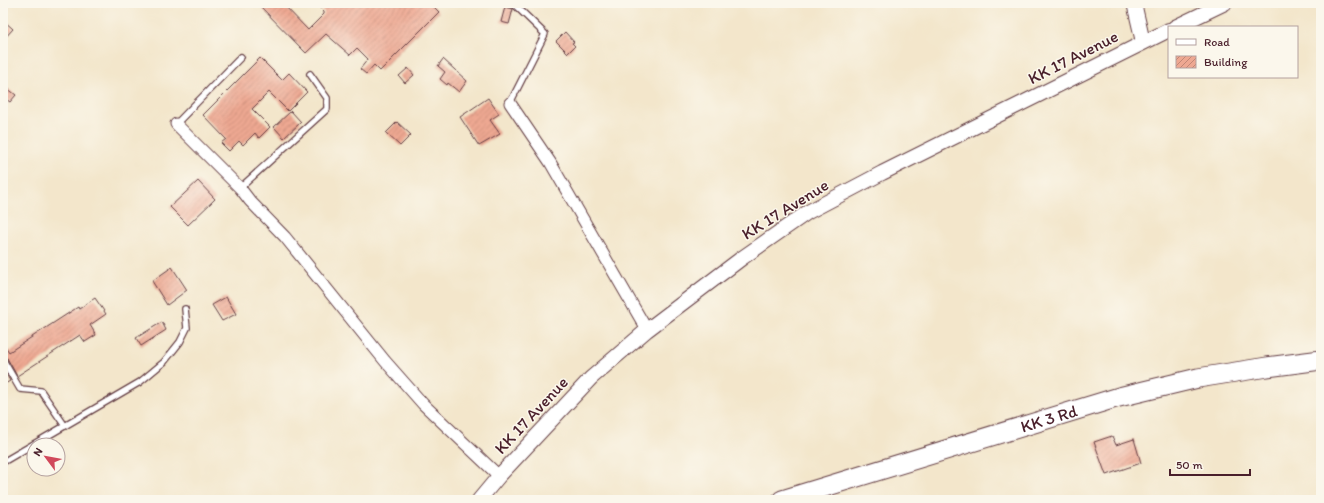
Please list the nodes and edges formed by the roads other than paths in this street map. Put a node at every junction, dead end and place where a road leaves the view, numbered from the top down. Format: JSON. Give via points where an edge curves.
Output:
{"nodes":[{"id":1,"x":516,"y":3,"type":"edge"},
{"id":2,"x":1134,"y":3,"type":"edge"},
{"id":3,"x":1225,"y":3,"type":"edge"},
{"id":4,"x":1177,"y":26,"type":"edge"},
{"id":5,"x":1168,"y":30,"type":"edge"},
{"id":6,"x":1144,"y":42,"type":"junction"},
{"id":7,"x":241,"y":57,"type":"dead end"},
{"id":8,"x":310,"y":74,"type":"dead end"},
{"id":9,"x":510,"y":103,"type":"joint"},
{"id":10,"x":176,"y":124,"type":"joint"},
{"id":11,"x":240,"y":188,"type":"junction"},
{"id":12,"x":184,"y":309,"type":"dead end"},
{"id":13,"x":647,"y":330,"type":"junction"},
{"id":14,"x":3,"y":360,"type":"edge"},
{"id":15,"x":1321,"y":360,"type":"edge"},
{"id":16,"x":65,"y":426,"type":"junction"},
{"id":17,"x":3,"y":462,"type":"edge"},
{"id":18,"x":499,"y":476,"type":"junction"},
{"id":19,"x":479,"y":500,"type":"edge"},
{"id":20,"x":782,"y":500,"type":"edge"}],
"edges":[{"from":1,"to":9,"type":"lane","via":[[545,34]]},
{"from":2,"to":6,"type":"street"},
{"from":3,"to":4,"type":"street"},
{"from":5,"to":6,"type":"street","name":"KK 17 Avenue"},
{"from":6,"to":13,"type":"street","name":"KK 17 Avenue","via":[[808,212]]},
{"from":7,"to":10,"type":"lane"},
{"from":8,"to":11,"type":"lane","via":[[327,98],[327,109]]},
{"from":9,"to":13,"type":"street","via":[[550,162]]},
{"from":10,"to":11,"type":"street"},
{"from":11,"to":18,"type":"street","via":[[285,237],[423,404]]},
{"from":12,"to":16,"type":"lane","via":[[187,328],[180,342],[164,362],[140,382]]},
{"from":13,"to":18,"type":"street","name":"KK 17 Avenue","via":[[591,378]]},
{"from":14,"to":16,"type":"lane","via":[[20,389],[41,391]]},
{"from":15,"to":20,"type":"highway","name":"KK 3 Rd","via":[[1198,378],[1119,397]]},
{"from":16,"to":17,"type":"lane"},
{"from":18,"to":19,"type":"street","name":"KK 17 Avenue"}]}
